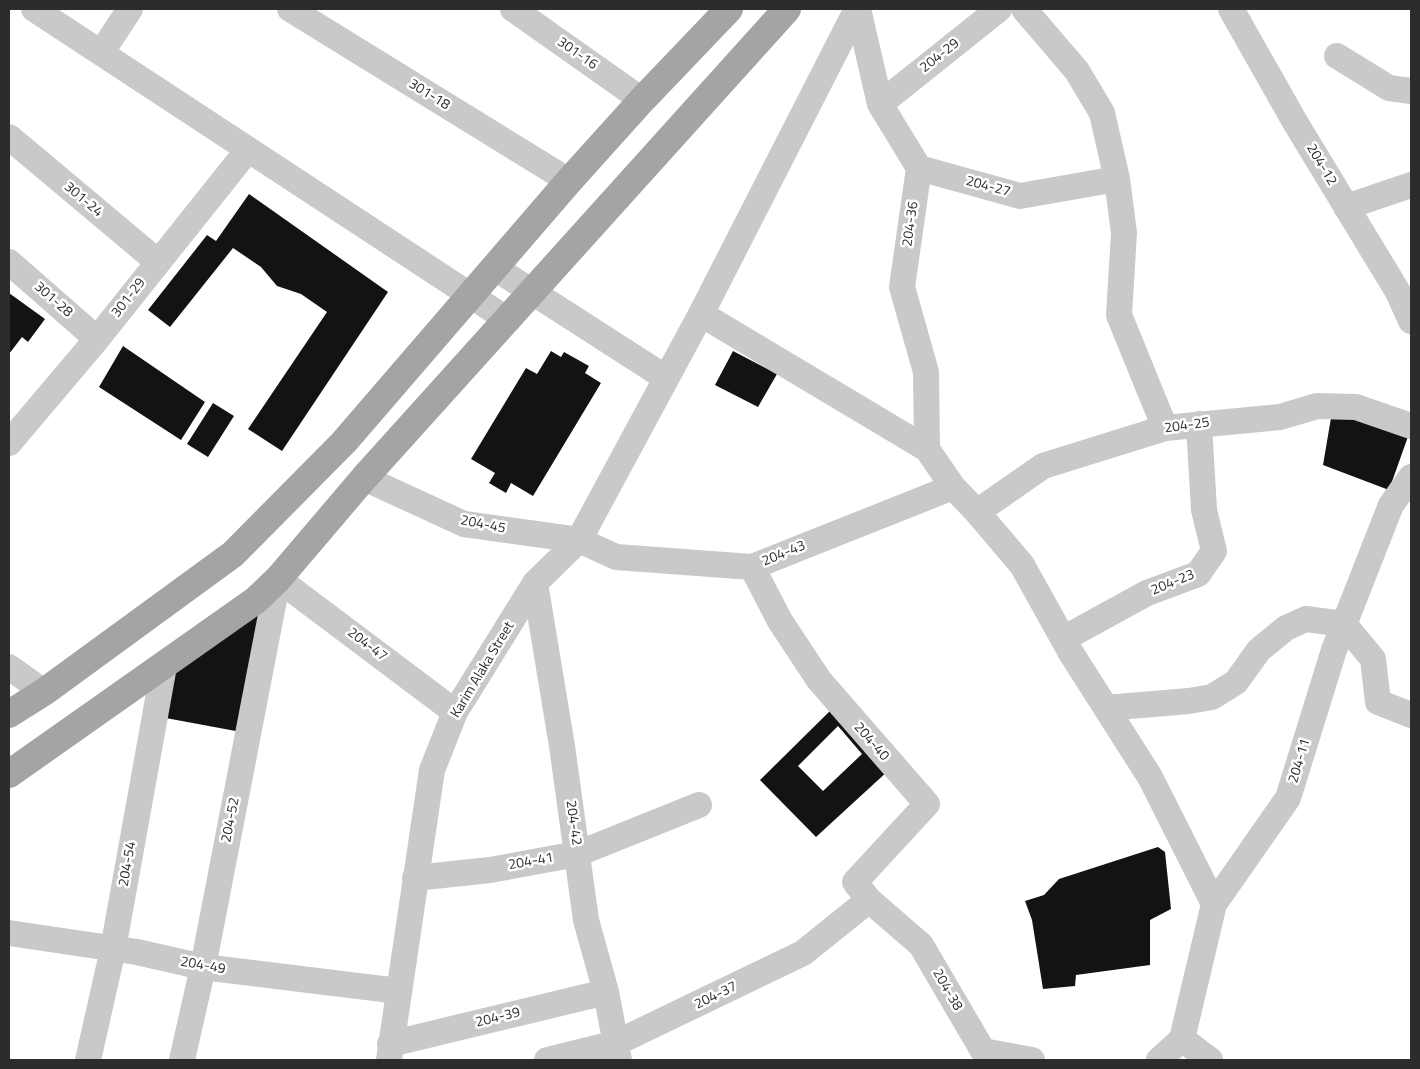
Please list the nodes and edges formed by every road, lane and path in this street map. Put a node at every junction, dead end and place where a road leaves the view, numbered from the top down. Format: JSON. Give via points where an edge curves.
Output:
{"nodes":[{"id":1,"x":34,"y":9,"type":"edge"},
{"id":2,"x":130,"y":9,"type":"edge"},
{"id":3,"x":290,"y":9,"type":"edge"},
{"id":4,"x":513,"y":9,"type":"edge"},
{"id":5,"x":729,"y":9,"type":"edge"},
{"id":6,"x":787,"y":9,"type":"edge"},
{"id":7,"x":858,"y":9,"type":"edge"},
{"id":8,"x":1000,"y":9,"type":"edge"},
{"id":9,"x":1024,"y":9,"type":"edge"},
{"id":10,"x":1231,"y":9,"type":"edge"},
{"id":11,"x":101,"y":53,"type":"junction"},
{"id":12,"x":1337,"y":56,"type":"dead end"},
{"id":13,"x":1411,"y":91,"type":"edge"},
{"id":14,"x":642,"y":100,"type":"junction"},
{"id":15,"x":880,"y":104,"type":"junction"},
{"id":16,"x":9,"y":137,"type":"edge"},
{"id":17,"x":248,"y":150,"type":"junction"},
{"id":18,"x":919,"y":168,"type":"junction"},
{"id":19,"x":1117,"y":179,"type":"junction"},
{"id":20,"x":569,"y":182,"type":"junction"},
{"id":21,"x":1411,"y":185,"type":"edge"},
{"id":22,"x":1346,"y":207,"type":"junction"},
{"id":23,"x":9,"y":262,"type":"edge"},
{"id":24,"x":158,"y":262,"type":"junction"},
{"id":25,"x":495,"y":268,"type":"junction"},
{"id":26,"x":1404,"y":287,"type":"edge"},
{"id":27,"x":533,"y":293,"type":"junction"},
{"id":28,"x":472,"y":295,"type":"junction"},
{"id":29,"x":701,"y":314,"type":"junction"},
{"id":30,"x":508,"y":320,"type":"junction"},
{"id":31,"x":1411,"y":321,"type":"edge"},
{"id":32,"x":97,"y":339,"type":"junction"},
{"id":33,"x":666,"y":378,"type":"junction"},
{"id":34,"x":1199,"y":424,"type":"junction"},
{"id":35,"x":1411,"y":426,"type":"edge"},
{"id":36,"x":1165,"y":428,"type":"junction"},
{"id":37,"x":9,"y":443,"type":"edge"},
{"id":38,"x":927,"y":449,"type":"junction"},
{"id":39,"x":1411,"y":477,"type":"edge"},
{"id":40,"x":364,"y":478,"type":"junction"},
{"id":41,"x":953,"y":487,"type":"junction"},
{"id":42,"x":977,"y":512,"type":"junction"},
{"id":43,"x":579,"y":540,"type":"junction"},
{"id":44,"x":752,"y":567,"type":"junction"},
{"id":45,"x":278,"y":579,"type":"junction"},
{"id":46,"x":535,"y":584,"type":"junction"},
{"id":47,"x":1344,"y":624,"type":"junction"},
{"id":48,"x":1063,"y":638,"type":"junction"},
{"id":49,"x":164,"y":666,"type":"junction"},
{"id":50,"x":9,"y":667,"type":"edge"},
{"id":51,"x":44,"y":692,"type":"junction"},
{"id":52,"x":1106,"y":708,"type":"junction"},
{"id":53,"x":455,"y":712,"type":"junction"},
{"id":54,"x":9,"y":714,"type":"edge"},
{"id":55,"x":1411,"y":715,"type":"edge"},
{"id":56,"x":9,"y":774,"type":"edge"},
{"id":57,"x":699,"y":805,"type":"dead end"},
{"id":58,"x":577,"y":854,"type":"junction"},
{"id":59,"x":415,"y":878,"type":"junction"},
{"id":60,"x":869,"y":900,"type":"junction"},
{"id":61,"x":1214,"y":904,"type":"junction"},
{"id":62,"x":9,"y":933,"type":"edge"},
{"id":63,"x":113,"y":949,"type":"junction"},
{"id":64,"x":203,"y":967,"type":"junction"},
{"id":65,"x":399,"y":991,"type":"junction"},
{"id":66,"x":606,"y":992,"type":"junction"},
{"id":67,"x":1182,"y":1039,"type":"junction"},
{"id":68,"x":389,"y":1052,"type":"edge"},
{"id":69,"x":617,"y":1052,"type":"edge"},
{"id":70,"x":982,"y":1056,"type":"edge"},
{"id":71,"x":88,"y":1060,"type":"edge"},
{"id":72,"x":182,"y":1060,"type":"edge"},
{"id":73,"x":547,"y":1060,"type":"edge"},
{"id":74,"x":1032,"y":1060,"type":"edge"},
{"id":75,"x":1159,"y":1060,"type":"edge"},
{"id":76,"x":1210,"y":1060,"type":"edge"}],
"edges":[{"from":1,"to":11,"type":"street"},
{"from":2,"to":11,"type":"street"},
{"from":3,"to":20,"type":"street","name":"301-18"},
{"from":4,"to":14,"type":"street","name":"301-16"},
{"from":5,"to":14,"type":"main road"},
{"from":6,"to":27,"type":"main road"},
{"from":7,"to":15,"type":"street"},
{"from":7,"to":29,"type":"street","name":"Karim Alaka Street"},
{"from":8,"to":15,"type":"street","name":"204-29"},
{"from":9,"to":19,"type":"street","via":[[1077,71],[1102,113]]},
{"from":10,"to":22,"type":"street","name":"204-12"},
{"from":11,"to":17,"type":"street"},
{"from":12,"to":13,"type":"street","via":[[1389,88]]},
{"from":14,"to":20,"type":"main road"},
{"from":15,"to":18,"type":"street"},
{"from":16,"to":24,"type":"street","name":"301-24"},
{"from":17,"to":24,"type":"street","name":"301-29"},
{"from":17,"to":28,"type":"street"},
{"from":18,"to":19,"type":"street","name":"204-27","via":[[1020,196]]},
{"from":18,"to":38,"type":"street","name":"204-36","via":[[902,288],[926,372]]},
{"from":19,"to":36,"type":"street","via":[[1124,233],[1118,315]]},
{"from":20,"to":25,"type":"main road"},
{"from":21,"to":22,"type":"street"},
{"from":22,"to":26,"type":"street","name":"204-12"},
{"from":23,"to":32,"type":"street","name":"301-28"},
{"from":24,"to":32,"type":"street","name":"301-29"},
{"from":25,"to":27,"type":"street"},
{"from":25,"to":28,"type":"main road"},
{"from":26,"to":31,"type":"street","name":"204-12"},
{"from":27,"to":30,"type":"main road"},
{"from":27,"to":33,"type":"street"},
{"from":28,"to":30,"type":"street"},
{"from":28,"to":51,"type":"main road","via":[[344,442],[234,554]]},
{"from":29,"to":33,"type":"street","name":"Karim Alaka Street"},
{"from":29,"to":38,"type":"street"},
{"from":30,"to":40,"type":"main road"},
{"from":32,"to":37,"type":"street","name":"301-29"},
{"from":33,"to":43,"type":"street","name":"Karim Alaka Street"},
{"from":34,"to":35,"type":"street","name":"204-25","via":[[1280,417],[1317,406],[1356,407]]},
{"from":34,"to":36,"type":"street","name":"204-25"},
{"from":34,"to":48,"type":"street","name":"204-23","via":[[1204,510],[1214,551],[1198,574],[1147,593]]},
{"from":36,"to":42,"type":"street","name":"204-25","via":[[1043,466]]},
{"from":38,"to":41,"type":"street"},
{"from":39,"to":47,"type":"street","name":"204-11","via":[[1391,505]]},
{"from":40,"to":43,"type":"street","name":"204-45","via":[[464,524]]},
{"from":40,"to":45,"type":"main road"},
{"from":41,"to":42,"type":"street"},
{"from":41,"to":44,"type":"street","name":"204-43"},
{"from":42,"to":48,"type":"street","via":[[1022,566]]},
{"from":43,"to":44,"type":"street","name":"204-43","via":[[616,557]]},
{"from":43,"to":46,"type":"street","name":"Karim Alaka Street"},
{"from":44,"to":60,"type":"street","name":"204-40","via":[[780,621],[820,680],[927,804],[856,882]]},
{"from":45,"to":49,"type":"main road","via":[[256,600]]},
{"from":45,"to":53,"type":"street","name":"204-47"},
{"from":45,"to":64,"type":"street","name":"204-52"},
{"from":46,"to":53,"type":"street","name":"Karim Alaka Street"},
{"from":46,"to":58,"type":"street","name":"204-42"},
{"from":47,"to":52,"type":"street","via":[[1306,619],[1286,628],[1259,650],[1236,682],[1212,697]]},
{"from":47,"to":55,"type":"street","via":[[1373,659],[1378,702]]},
{"from":47,"to":61,"type":"street","name":"204-11","via":[[1288,798]]},
{"from":48,"to":52,"type":"street"},
{"from":49,"to":56,"type":"main road"},
{"from":49,"to":63,"type":"street","name":"204-54"},
{"from":50,"to":51,"type":"street"},
{"from":51,"to":54,"type":"main road"},
{"from":52,"to":61,"type":"street","via":[[1150,777]]},
{"from":53,"to":59,"type":"street","name":"Karim Alaka Street","via":[[432,770]]},
{"from":57,"to":58,"type":"street","name":"204-41"},
{"from":58,"to":59,"type":"street","name":"204-41","via":[[490,870]]},
{"from":58,"to":66,"type":"street","name":"204-42","via":[[586,920]]},
{"from":59,"to":65,"type":"street","name":"Karim Alaka Street"},
{"from":60,"to":69,"type":"street","name":"204-37","via":[[803,954]]},
{"from":60,"to":70,"type":"street","name":"204-38","via":[[920,946]]},
{"from":61,"to":67,"type":"street","name":"204-11"},
{"from":62,"to":63,"type":"street","name":"204-49"},
{"from":63,"to":64,"type":"street","name":"204-49"},
{"from":63,"to":71,"type":"street","name":"204-54"},
{"from":64,"to":65,"type":"street","name":"204-49"},
{"from":64,"to":72,"type":"street","name":"204-52"},
{"from":65,"to":68,"type":"street","name":"Karim Alaka Street"},
{"from":66,"to":68,"type":"street","name":"204-39"},
{"from":66,"to":69,"type":"street","name":"204-42"},
{"from":67,"to":75,"type":"street"},
{"from":67,"to":76,"type":"street"},
{"from":69,"to":73,"type":"street","name":"204-37"},
{"from":70,"to":74,"type":"street","name":"204-38"}]}
